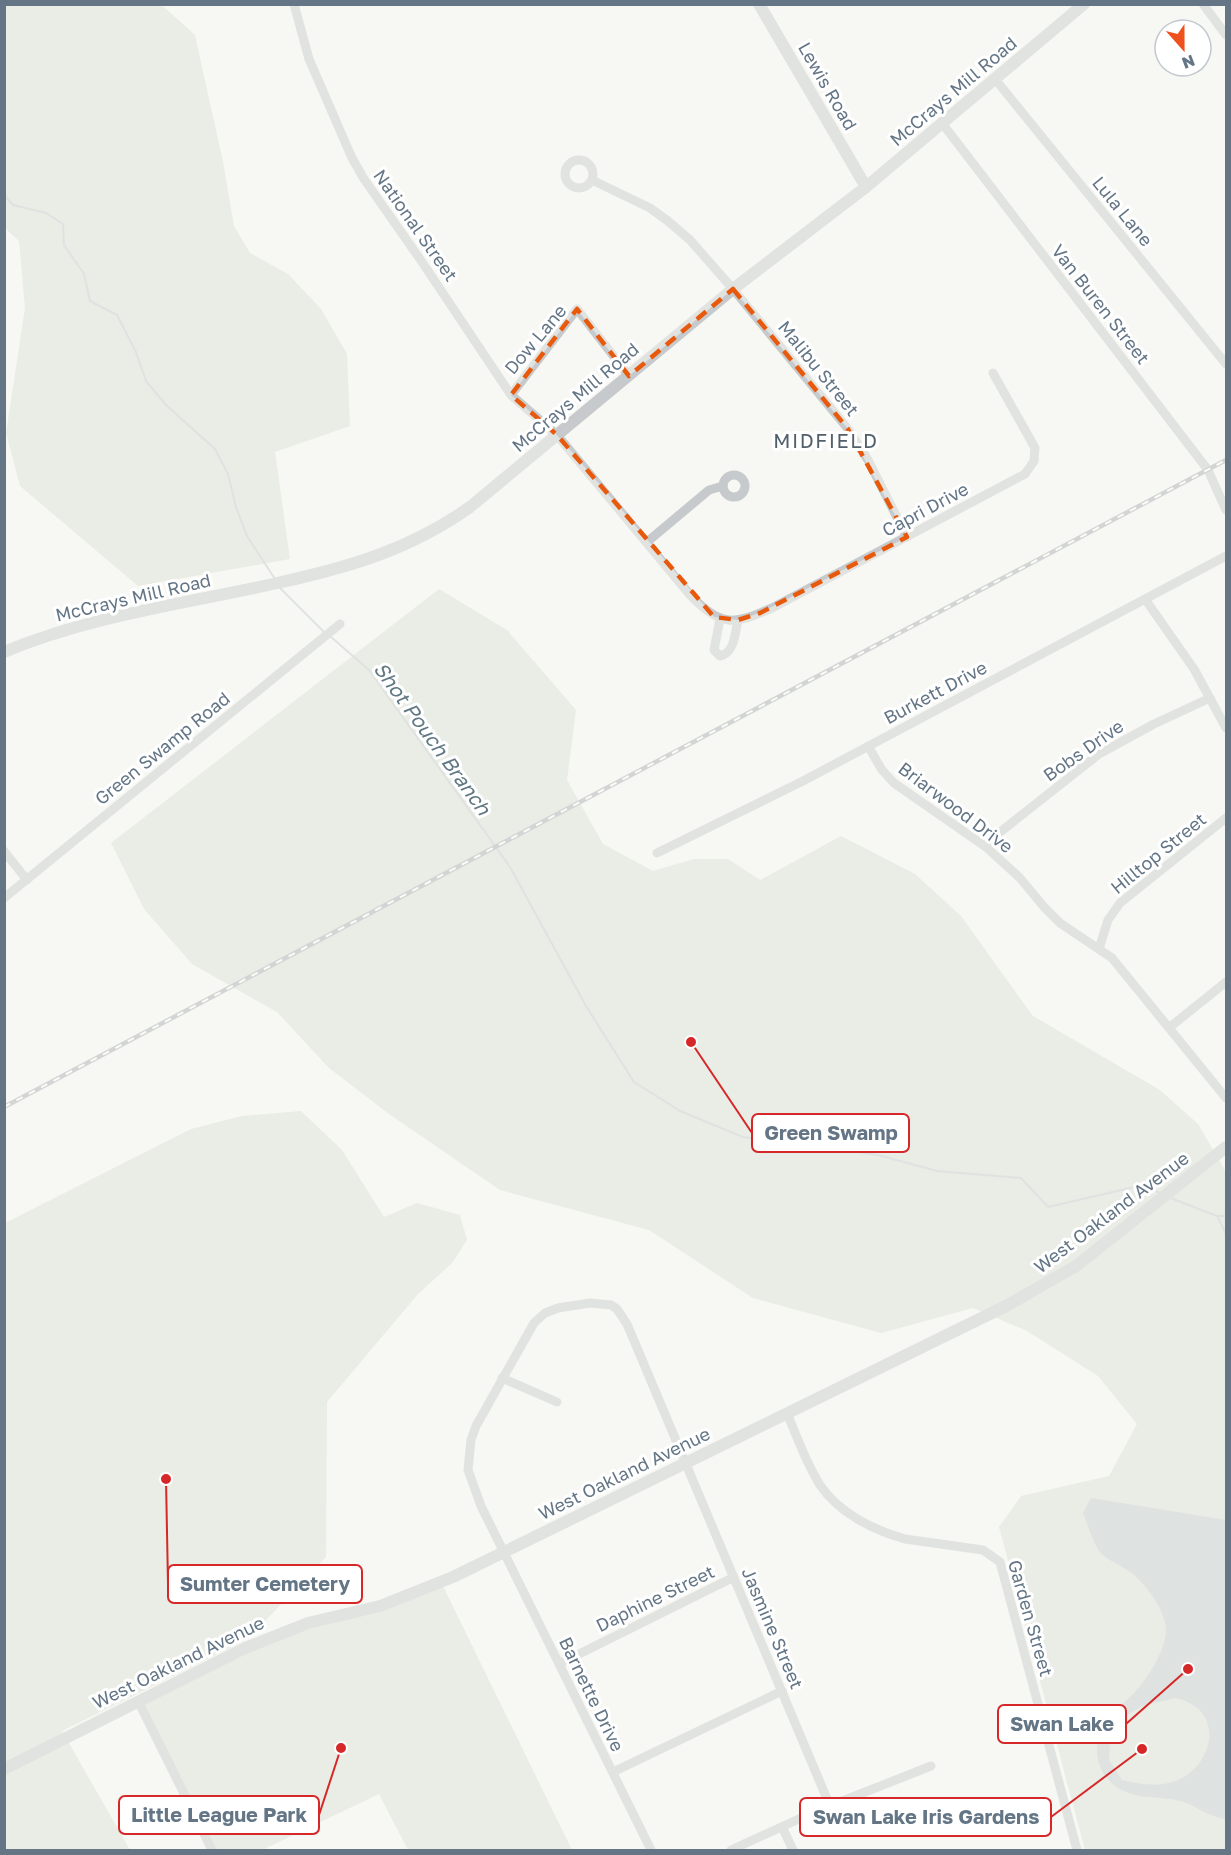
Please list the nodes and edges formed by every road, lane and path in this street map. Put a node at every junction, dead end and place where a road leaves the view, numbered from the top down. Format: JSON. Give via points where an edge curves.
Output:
{"nodes":[{"id":1,"x":294,"y":4,"type":"edge"},
{"id":2,"x":759,"y":4,"type":"edge"},
{"id":3,"x":1084,"y":4,"type":"edge"},
{"id":4,"x":1203,"y":4,"type":"edge"},
{"id":5,"x":1227,"y":35,"type":"edge"},
{"id":6,"x":995,"y":79,"type":"junction"},
{"id":7,"x":942,"y":123,"type":"junction"},
{"id":8,"x":592,"y":180,"type":"dead end"},
{"id":9,"x":866,"y":187,"type":"junction"},
{"id":10,"x":733,"y":289,"type":"junction"},
{"id":11,"x":1227,"y":364,"type":"edge"},
{"id":12,"x":993,"y":374,"type":"dead end"},
{"id":13,"x":628,"y":376,"type":"junction"},
{"id":14,"x":511,"y":395,"type":"junction"},
{"id":15,"x":557,"y":435,"type":"junction"},
{"id":16,"x":723,"y":486,"type":"dead end"},
{"id":17,"x":1227,"y":510,"type":"edge"},
{"id":18,"x":907,"y":537,"type":"junction"},
{"id":19,"x":647,"y":542,"type":"junction"},
{"id":20,"x":1227,"y":556,"type":"edge"},
{"id":21,"x":1145,"y":599,"type":"junction"},
{"id":22,"x":720,"y":619,"type":"junction"},
{"id":23,"x":738,"y":620,"type":"junction"},
{"id":24,"x":340,"y":624,"type":"dead end"},
{"id":25,"x":4,"y":652,"type":"edge"},
{"id":26,"x":1210,"y":698,"type":"junction"},
{"id":27,"x":1227,"y":728,"type":"edge"},
{"id":28,"x":868,"y":746,"type":"junction"},
{"id":29,"x":1227,"y":818,"type":"edge"},
{"id":30,"x":986,"y":847,"type":"junction"},
{"id":31,"x":4,"y":852,"type":"edge"},
{"id":32,"x":657,"y":853,"type":"dead end"},
{"id":33,"x":27,"y":880,"type":"junction"},
{"id":34,"x":4,"y":898,"type":"edge"},
{"id":35,"x":1100,"y":949,"type":"junction"},
{"id":36,"x":1227,"y":982,"type":"edge"},
{"id":37,"x":1170,"y":1027,"type":"junction"},
{"id":38,"x":1227,"y":1098,"type":"edge"},
{"id":39,"x":1227,"y":1147,"type":"edge"},
{"id":40,"x":502,"y":1378,"type":"junction"},
{"id":41,"x":556,"y":1402,"type":"dead end"},
{"id":42,"x":787,"y":1413,"type":"junction"},
{"id":43,"x":684,"y":1464,"type":"junction"},
{"id":44,"x":504,"y":1552,"type":"junction"},
{"id":45,"x":734,"y":1577,"type":"junction"},
{"id":46,"x":559,"y":1664,"type":"junction"},
{"id":47,"x":782,"y":1691,"type":"junction"},
{"id":48,"x":138,"y":1701,"type":"junction"},
{"id":49,"x":931,"y":1766,"type":"dead end"},
{"id":50,"x":4,"y":1769,"type":"edge"},
{"id":51,"x":613,"y":1772,"type":"junction"},
{"id":52,"x":830,"y":1806,"type":"junction"},
{"id":53,"x":782,"y":1827,"type":"junction"},
{"id":54,"x":212,"y":1851,"type":"edge"},
{"id":55,"x":651,"y":1851,"type":"edge"},
{"id":56,"x":731,"y":1851,"type":"edge"},
{"id":57,"x":793,"y":1851,"type":"edge"},
{"id":58,"x":1077,"y":1851,"type":"edge"}],
"edges":[{"from":1,"to":14,"type":"street","name":"National Street","via":[[309,59],[358,171]]},
{"from":2,"to":9,"type":"street","name":"Lewis Road"},
{"from":3,"to":6,"type":"street","name":"McCrays Mill Road"},
{"from":4,"to":5,"type":"street"},
{"from":6,"to":7,"type":"street","name":"McCrays Mill Road"},
{"from":6,"to":11,"type":"street","name":"Lula Lane"},
{"from":7,"to":9,"type":"street","name":"McCrays Mill Road"},
{"from":7,"to":17,"type":"street","name":"Van Buren Street","via":[[1203,464]]},
{"from":8,"to":10,"type":"street","name":"Malibu Street","via":[[668,221]]},
{"from":9,"to":10,"type":"street","name":"McCrays Mill Road"},
{"from":10,"to":13,"type":"street","name":"McCrays Mill Road"},
{"from":10,"to":18,"type":"street","name":"Malibu Street","via":[[848,429]]},
{"from":12,"to":18,"type":"street","name":"Capri Drive","via":[[1031,440],[1034,461],[1016,480]]},
{"from":13,"to":14,"type":"street","name":"Dow Lane","via":[[577,309]]},
{"from":13,"to":15,"type":"street","name":"McCrays Mill Road"},
{"from":14,"to":15,"type":"street","name":"National Street"},
{"from":15,"to":19,"type":"street"},
{"from":15,"to":25,"type":"street","name":"McCrays Mill Road","via":[[470,507],[412,543],[360,563],[68,629]]},
{"from":16,"to":19,"type":"street","via":[[709,490]]},
{"from":18,"to":23,"type":"street","name":"Capri Drive","via":[[772,608]]},
{"from":19,"to":22,"type":"street","via":[[691,596]]},
{"from":20,"to":21,"type":"street","name":"Burkett Drive"},
{"from":21,"to":26,"type":"street","via":[[1188,659]]},
{"from":21,"to":28,"type":"street","name":"Burkett Drive"},
{"from":22,"to":23,"type":"street","name":"Capri Drive"},
{"from":22,"to":23,"type":"street","via":[[714,650],[720,656],[731,650]]},
{"from":24,"to":33,"type":"street","name":"Green Swamp Road"},
{"from":26,"to":27,"type":"street"},
{"from":26,"to":30,"type":"street","name":"Bobs Drive","via":[[1099,754]]},
{"from":28,"to":30,"type":"street","name":"Briarwood Drive","via":[[894,783]]},
{"from":28,"to":32,"type":"street","name":"Burkett Drive"},
{"from":29,"to":35,"type":"street","name":"Hilltop Street","via":[[1120,903],[1108,920]]},
{"from":30,"to":35,"type":"street","name":"Briarwood Drive","via":[[1053,916]]},
{"from":31,"to":33,"type":"street"},
{"from":33,"to":34,"type":"street","name":"Green Swamp Road"},
{"from":35,"to":37,"type":"street","name":"Briarwood Drive"},
{"from":36,"to":37,"type":"street"},
{"from":37,"to":38,"type":"street","name":"Briarwood Drive"},
{"from":39,"to":42,"type":"street","name":"West Oakland Avenue","via":[[1076,1266],[1036,1290]]},
{"from":40,"to":41,"type":"street"},
{"from":40,"to":43,"type":"street","name":"Jasmine Street","via":[[531,1327],[545,1313],[590,1303],[611,1305],[627,1324]]},
{"from":40,"to":44,"type":"street","name":"Barnette Drive","via":[[476,1426],[468,1470],[473,1489]]},
{"from":42,"to":43,"type":"street","name":"West Oakland Avenue"},
{"from":42,"to":58,"type":"street","name":"Garden Street","via":[[819,1484],[843,1509],[893,1536],[982,1550],[1000,1562]]},
{"from":43,"to":44,"type":"street","name":"West Oakland Avenue"},
{"from":43,"to":45,"type":"street","name":"Jasmine Street"},
{"from":44,"to":46,"type":"street","name":"Barnette Drive"},
{"from":44,"to":48,"type":"street","name":"West Oakland Avenue","via":[[389,1603],[273,1635]]},
{"from":45,"to":46,"type":"street","name":"Daphine Street"},
{"from":45,"to":47,"type":"street","name":"Jasmine Street"},
{"from":46,"to":51,"type":"street","name":"Barnette Drive"},
{"from":47,"to":51,"type":"street"},
{"from":47,"to":52,"type":"street","name":"Jasmine Street"},
{"from":48,"to":50,"type":"street","name":"West Oakland Avenue"},
{"from":48,"to":54,"type":"street"},
{"from":49,"to":52,"type":"street"},
{"from":51,"to":55,"type":"street","name":"Barnette Drive"},
{"from":52,"to":53,"type":"street"},
{"from":53,"to":56,"type":"street"},
{"from":53,"to":57,"type":"street"}]}
